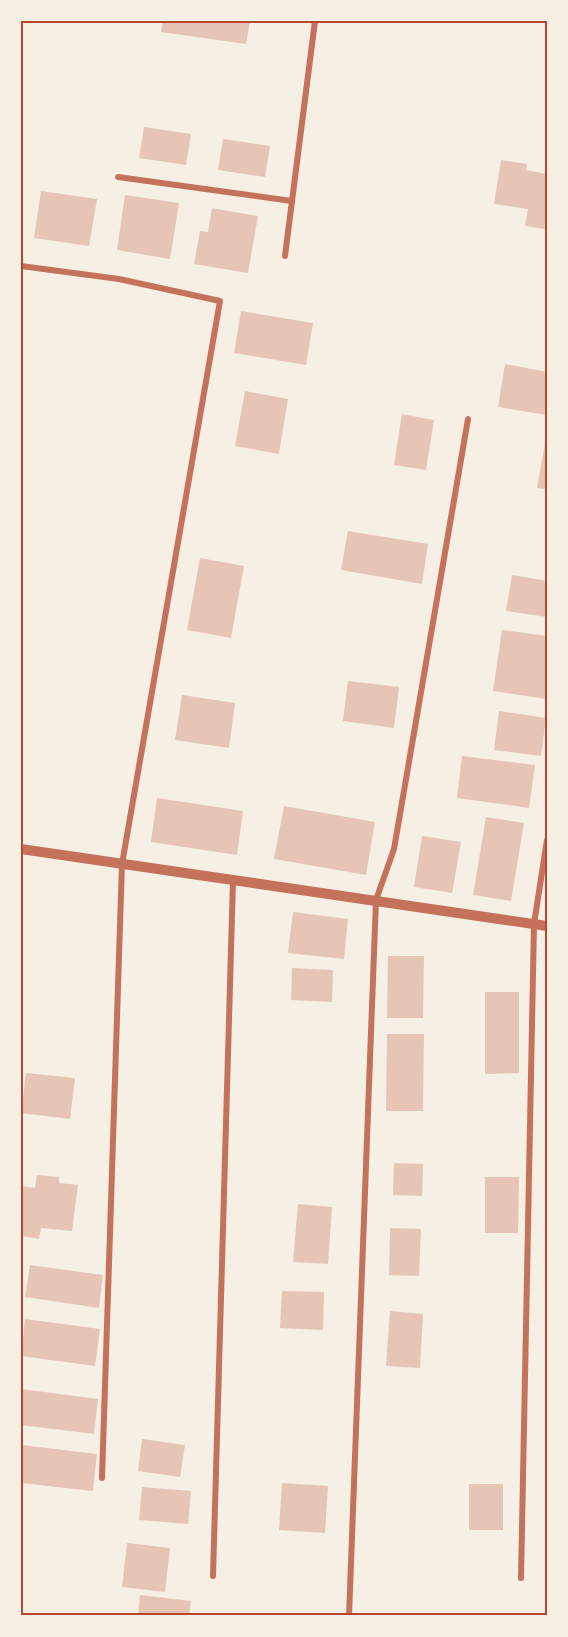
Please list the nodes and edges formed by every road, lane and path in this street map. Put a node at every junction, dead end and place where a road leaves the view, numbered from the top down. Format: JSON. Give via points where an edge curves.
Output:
{"nodes":[{"id":1,"x":315,"y":21,"type":"edge"},
{"id":2,"x":118,"y":177,"type":"dead end"},
{"id":3,"x":292,"y":201,"type":"junction"},
{"id":4,"x":285,"y":256,"type":"dead end"},
{"id":5,"x":21,"y":266,"type":"edge"},
{"id":6,"x":468,"y":419,"type":"dead end"},
{"id":7,"x":547,"y":840,"type":"edge"},
{"id":8,"x":21,"y":849,"type":"edge"},
{"id":9,"x":122,"y":864,"type":"junction"},
{"id":10,"x":233,"y":880,"type":"junction"},
{"id":11,"x":376,"y":900,"type":"junction"},
{"id":12,"x":534,"y":924,"type":"junction"},
{"id":13,"x":547,"y":926,"type":"edge"},
{"id":14,"x":102,"y":1478,"type":"dead end"},
{"id":15,"x":213,"y":1576,"type":"dead end"},
{"id":16,"x":521,"y":1578,"type":"dead end"},
{"id":17,"x":349,"y":1616,"type":"edge"}],
"edges":[{"from":1,"to":3,"type":"street"},
{"from":2,"to":3,"type":"street"},
{"from":3,"to":4,"type":"street"},
{"from":5,"to":9,"type":"street","via":[[118,279],[220,301]]},
{"from":6,"to":11,"type":"street","via":[[394,849]]},
{"from":7,"to":12,"type":"street"},
{"from":8,"to":9,"type":"street"},
{"from":9,"to":10,"type":"street"},
{"from":9,"to":14,"type":"street"},
{"from":10,"to":11,"type":"street"},
{"from":10,"to":15,"type":"street"},
{"from":11,"to":12,"type":"street"},
{"from":11,"to":17,"type":"street"},
{"from":12,"to":13,"type":"street"},
{"from":12,"to":16,"type":"street"}]}
